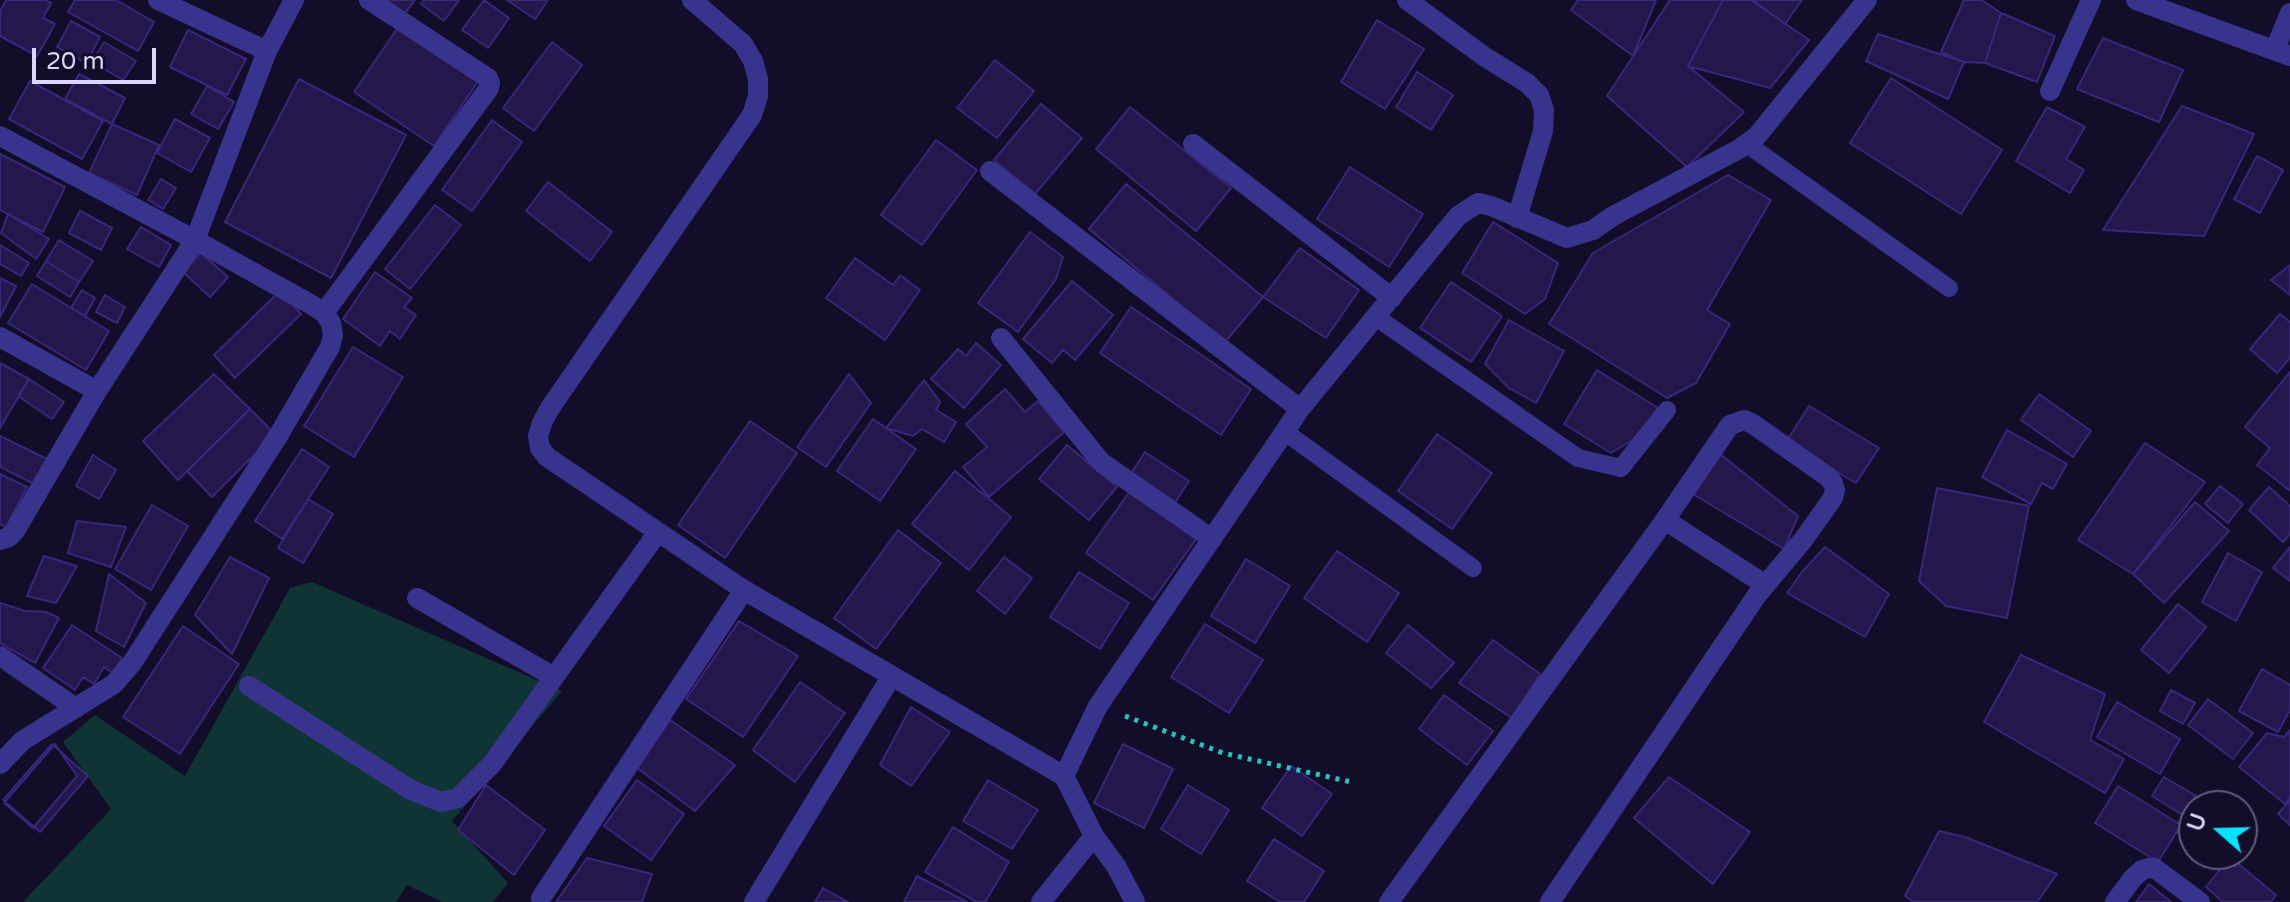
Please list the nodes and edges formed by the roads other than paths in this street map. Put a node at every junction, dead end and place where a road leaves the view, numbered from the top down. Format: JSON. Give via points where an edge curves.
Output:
{"nodes":[{"id":1,"x":158,"y":0,"type":"edge"},
{"id":2,"x":294,"y":0,"type":"edge"},
{"id":3,"x":369,"y":0,"type":"edge"},
{"id":4,"x":692,"y":0,"type":"edge"},
{"id":5,"x":1407,"y":0,"type":"edge"},
{"id":6,"x":1867,"y":0,"type":"edge"},
{"id":7,"x":2091,"y":0,"type":"edge"},
{"id":8,"x":2136,"y":0,"type":"edge"},
{"id":9,"x":2161,"y":5,"type":"edge"},
{"id":10,"x":2290,"y":13,"type":"edge"},
{"id":11,"x":267,"y":51,"type":"junction"},
{"id":12,"x":2283,"y":52,"type":"edge"},
{"id":13,"x":2050,"y":91,"type":"dead end"},
{"id":14,"x":0,"y":136,"type":"edge"},
{"id":15,"x":1193,"y":144,"type":"dead end"},
{"id":16,"x":1747,"y":144,"type":"junction"},
{"id":17,"x":990,"y":171,"type":"dead end"},
{"id":18,"x":1517,"y":218,"type":"junction"},
{"id":19,"x":195,"y":240,"type":"junction"},
{"id":20,"x":1949,"y":288,"type":"dead end"},
{"id":21,"x":1392,"y":298,"type":"junction"},
{"id":22,"x":324,"y":313,"type":"junction"},
{"id":23,"x":1376,"y":317,"type":"junction"},
{"id":24,"x":0,"y":337,"type":"edge"},
{"id":25,"x":1001,"y":338,"type":"dead end"},
{"id":26,"x":97,"y":391,"type":"junction"},
{"id":27,"x":1300,"y":409,"type":"junction"},
{"id":28,"x":1667,"y":410,"type":"dead end"},
{"id":29,"x":1285,"y":432,"type":"junction"},
{"id":30,"x":1665,"y":520,"type":"junction"},
{"id":31,"x":658,"y":532,"type":"junction"},
{"id":32,"x":1212,"y":539,"type":"junction"},
{"id":33,"x":0,"y":540,"type":"edge"},
{"id":34,"x":1473,"y":568,"type":"dead end"},
{"id":35,"x":1764,"y":584,"type":"junction"},
{"id":36,"x":744,"y":590,"type":"junction"},
{"id":37,"x":417,"y":598,"type":"dead end"},
{"id":38,"x":0,"y":656,"type":"edge"},
{"id":39,"x":554,"y":677,"type":"junction"},
{"id":40,"x":891,"y":677,"type":"junction"},
{"id":41,"x":249,"y":686,"type":"dead end"},
{"id":42,"x":76,"y":708,"type":"junction"},
{"id":43,"x":0,"y":764,"type":"edge"},
{"id":44,"x":1064,"y":776,"type":"junction"},
{"id":45,"x":1094,"y":836,"type":"junction"},
{"id":46,"x":541,"y":898,"type":"dead end"},
{"id":47,"x":754,"y":902,"type":"edge"},
{"id":48,"x":1041,"y":902,"type":"edge"},
{"id":49,"x":1135,"y":902,"type":"edge"},
{"id":50,"x":1389,"y":902,"type":"edge"},
{"id":51,"x":1550,"y":902,"type":"edge"},
{"id":52,"x":2115,"y":902,"type":"edge"},
{"id":53,"x":2200,"y":902,"type":"edge"}],
"edges":[{"from":1,"to":11,"type":"street"},
{"from":2,"to":11,"type":"street"},
{"from":3,"to":22,"type":"street","via":[[490,83]]},
{"from":4,"to":31,"type":"street","via":[[743,44],[753,61],[758,96],[752,115],[550,408],[538,436],[547,457]]},
{"from":5,"to":18,"type":"street","via":[[1539,95],[1543,131]]},
{"from":6,"to":16,"type":"street"},
{"from":7,"to":13,"type":"street"},
{"from":8,"to":9,"type":"street"},
{"from":9,"to":12,"type":"street"},
{"from":10,"to":12,"type":"street"},
{"from":11,"to":19,"type":"street"},
{"from":14,"to":19,"type":"street"},
{"from":15,"to":21,"type":"street"},
{"from":16,"to":18,"type":"street","via":[[1580,235],[1567,238]]},
{"from":16,"to":20,"type":"lane"},
{"from":17,"to":27,"type":"street"},
{"from":18,"to":21,"type":"street","via":[[1478,203],[1468,208]]},
{"from":19,"to":22,"type":"street"},
{"from":19,"to":26,"type":"street"},
{"from":21,"to":23,"type":"street"},
{"from":22,"to":42,"type":"street","via":[[331,323],[330,347],[278,436],[132,663],[114,684]]},
{"from":23,"to":27,"type":"street"},
{"from":23,"to":28,"type":"lane","via":[[1578,458],[1621,468]]},
{"from":24,"to":26,"type":"street"},
{"from":25,"to":32,"type":"street","via":[[1101,462]]},
{"from":26,"to":33,"type":"street","via":[[15,531]]},
{"from":27,"to":29,"type":"street"},
{"from":29,"to":32,"type":"street"},
{"from":29,"to":34,"type":"lane"},
{"from":30,"to":35,"type":"street"},
{"from":30,"to":35,"type":"street","via":[[1730,425],[1744,420],[1753,424],[1828,477],[1835,490],[1803,540]]},
{"from":30,"to":50,"type":"street"},
{"from":31,"to":36,"type":"street"},
{"from":31,"to":39,"type":"street"},
{"from":32,"to":44,"type":"street","via":[[1098,706]]},
{"from":35,"to":51,"type":"street"},
{"from":36,"to":40,"type":"street"},
{"from":36,"to":46,"type":"street"},
{"from":37,"to":39,"type":"street"},
{"from":38,"to":42,"type":"street"},
{"from":39,"to":41,"type":"street","via":[[492,764],[458,798],[441,802],[411,790]]},
{"from":40,"to":44,"type":"street"},
{"from":40,"to":47,"type":"street"},
{"from":42,"to":43,"type":"street","via":[[22,741]]},
{"from":44,"to":45,"type":"street"},
{"from":45,"to":48,"type":"street"},
{"from":45,"to":49,"type":"street"},
{"from":52,"to":53,"type":"street","via":[[2133,878],[2153,867]]}]}
